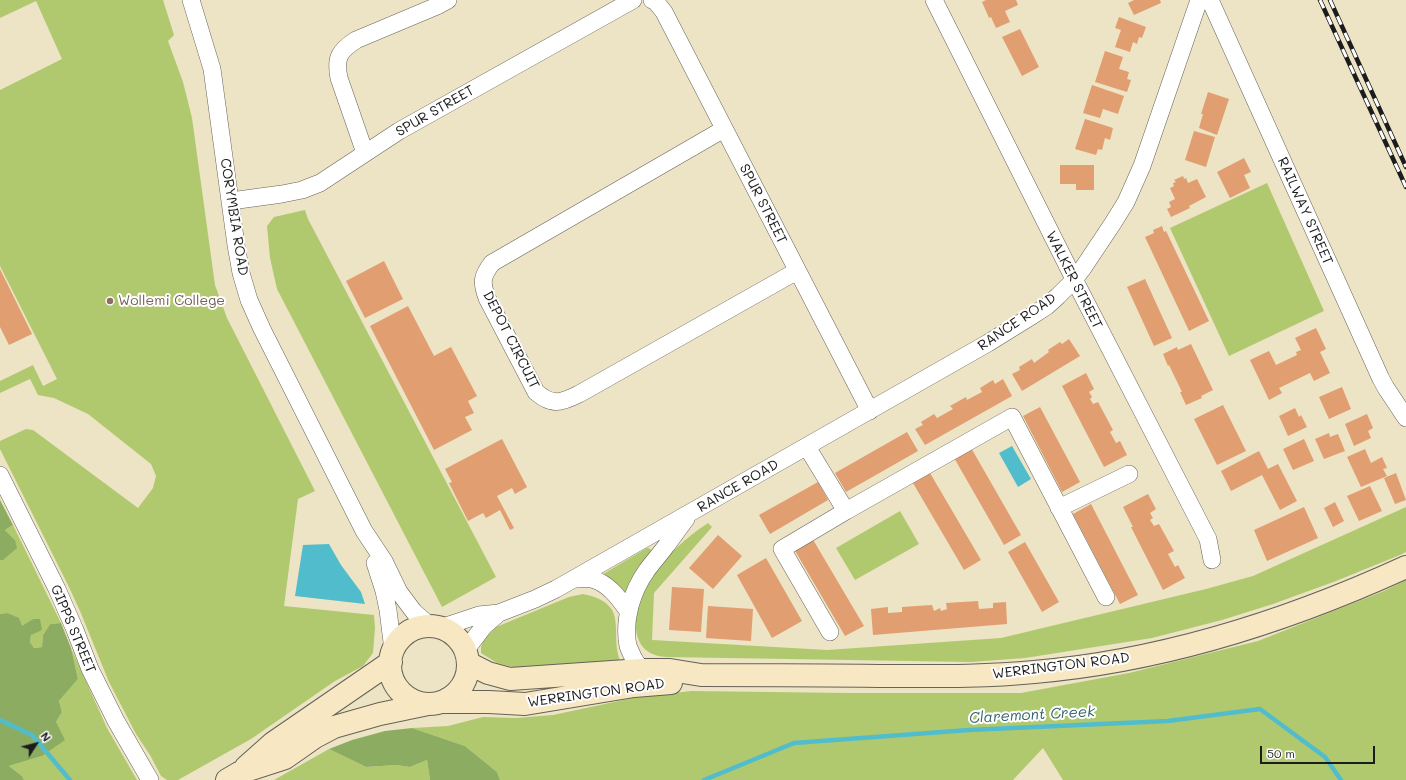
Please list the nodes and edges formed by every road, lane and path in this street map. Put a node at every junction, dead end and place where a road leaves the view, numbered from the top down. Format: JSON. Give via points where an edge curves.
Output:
{"nodes":[{"id":1,"x":191,"y":0,"type":"edge"},
{"id":2,"x":448,"y":0,"type":"edge"},
{"id":3,"x":632,"y":0,"type":"edge"},
{"id":4,"x":652,"y":0,"type":"edge"},
{"id":5,"x":934,"y":0,"type":"edge"},
{"id":6,"x":1198,"y":0,"type":"edge"},
{"id":7,"x":1210,"y":0,"type":"edge"},
{"id":8,"x":724,"y":130,"type":"junction"},
{"id":9,"x":365,"y":153,"type":"junction"},
{"id":10,"x":231,"y":201,"type":"junction"},
{"id":11,"x":797,"y":271,"type":"junction"},
{"id":12,"x":1074,"y":280,"type":"junction"},
{"id":13,"x":870,"y":411,"type":"junction"},
{"id":14,"x":1406,"y":418,"type":"edge"},
{"id":15,"x":807,"y":447,"type":"junction"},
{"id":16,"x":1129,"y":474,"type":"dead end"},
{"id":17,"x":0,"y":475,"type":"edge"},
{"id":18,"x":1060,"y":508,"type":"junction"},
{"id":19,"x":846,"y":511,"type":"junction"},
{"id":20,"x":689,"y":514,"type":"junction"},
{"id":21,"x":364,"y":531,"type":"junction"},
{"id":22,"x":1212,"y":560,"type":"dead end"},
{"id":23,"x":1406,"y":567,"type":"edge"},
{"id":24,"x":575,"y":579,"type":"junction"},
{"id":25,"x":1106,"y":597,"type":"dead end"},
{"id":26,"x":628,"y":610,"type":"junction"},
{"id":27,"x":499,"y":613,"type":"junction"},
{"id":28,"x":435,"y":627,"type":"junction"},
{"id":29,"x":830,"y":632,"type":"dead end"},
{"id":30,"x":392,"y":656,"type":"junction"},
{"id":31,"x":467,"y":657,"type":"junction"},
{"id":32,"x":641,"y":670,"type":"junction"},
{"id":33,"x":701,"y":675,"type":"junction"},
{"id":34,"x":436,"y":703,"type":"junction"},
{"id":35,"x":233,"y":777,"type":"edge"},
{"id":36,"x":150,"y":780,"type":"edge"}],
"edges":[{"from":1,"to":10,"type":"street","name":"CORYMBIA ROAD","via":[[212,69]]},
{"from":2,"to":9,"type":"street","via":[[356,40],[339,54],[336,65],[338,78]]},
{"from":3,"to":9,"type":"street","name":"SPUR STREET","via":[[399,131]]},
{"from":4,"to":8,"type":"street","name":"SPUR STREET","via":[[664,12]]},
{"from":5,"to":12,"type":"street","name":"WALKER STREET"},
{"from":6,"to":12,"type":"street","name":"RANCE ROAD","via":[[1151,144],[1135,184],[1102,241]]},
{"from":7,"to":14,"type":"street","name":"RAILWAY STREET","via":[[1381,378]]},
{"from":8,"to":11,"type":"street","name":"SPUR STREET"},
{"from":8,"to":11,"type":"street","name":"DEPOT CIRCUIT","via":[[492,263],[484,273],[482,285],[487,298],[536,392],[544,399],[554,402],[579,394]]},
{"from":9,"to":10,"type":"street","name":"SPUR STREET","via":[[320,183],[302,190]]},
{"from":10,"to":21,"type":"street","name":"CORYMBIA ROAD","via":[[241,273],[249,300]]},
{"from":11,"to":13,"type":"street","name":"SPUR STREET"},
{"from":12,"to":13,"type":"street","name":"RANCE ROAD","via":[[1047,306],[1025,321]]},
{"from":12,"to":22,"type":"street","name":"WALKER STREET","via":[[1208,539]]},
{"from":13,"to":15,"type":"street","name":"RANCE ROAD"},
{"from":15,"to":19,"type":"street"},
{"from":15,"to":20,"type":"street","name":"RANCE ROAD"},
{"from":16,"to":18,"type":"street"},
{"from":17,"to":36,"type":"street","name":"GIPPS STREET","via":[[57,589],[90,669]]},
{"from":18,"to":19,"type":"street","via":[[1012,417]]},
{"from":18,"to":25,"type":"street"},
{"from":19,"to":29,"type":"street","via":[[782,549]]},
{"from":20,"to":24,"type":"street","name":"RANCE ROAD"},
{"from":20,"to":26,"type":"street","name":"RANCE ROAD","via":[[646,571]]},
{"from":21,"to":28,"type":"street","name":"CORYMBIA ROAD","via":[[384,561],[399,592],[414,612]]},
{"from":21,"to":30,"type":"street","name":"CORYMBIA ROAD","via":[[384,591]]},
{"from":23,"to":33,"type":"main road","name":"WERRINGTON ROAD","via":[[1302,611],[1234,634],[1143,656],[1086,666],[986,675]]},
{"from":24,"to":26,"type":"street","via":[[592,580],[605,585]]},
{"from":24,"to":27,"type":"street","name":"RANCE ROAD","via":[[536,599]]},
{"from":26,"to":32,"type":"street","name":"RANCE ROAD","via":[[628,646]]},
{"from":27,"to":28,"type":"street","name":"RANCE ROAD","via":[[480,615]]},
{"from":27,"to":31,"type":"street","name":"RANCE ROAD","via":[[484,626]]},
{"from":28,"to":30,"type":"main road","via":[[420,627],[410,631],[400,639]]},
{"from":28,"to":31,"type":"main road","via":[[450,632],[459,640]]},
{"from":30,"to":34,"type":"main road","via":[[392,675],[397,687],[417,702]]},
{"from":30,"to":35,"type":"main road","name":"WERRINGTON ROAD","via":[[273,743]]},
{"from":31,"to":32,"type":"main road","name":"WERRINGTON ROAD","via":[[488,673],[510,679]]},
{"from":31,"to":34,"type":"main road","via":[[467,675],[462,686],[454,696]]},
{"from":32,"to":33,"type":"main road","name":"WERRINGTON ROAD","via":[[670,670]]},
{"from":33,"to":34,"type":"main road","name":"WERRINGTON ROAD","via":[[676,682],[634,686],[525,704]]},
{"from":34,"to":35,"type":"main road","name":"WERRINGTON ROAD","via":[[380,714],[334,727],[285,758]]}]}
